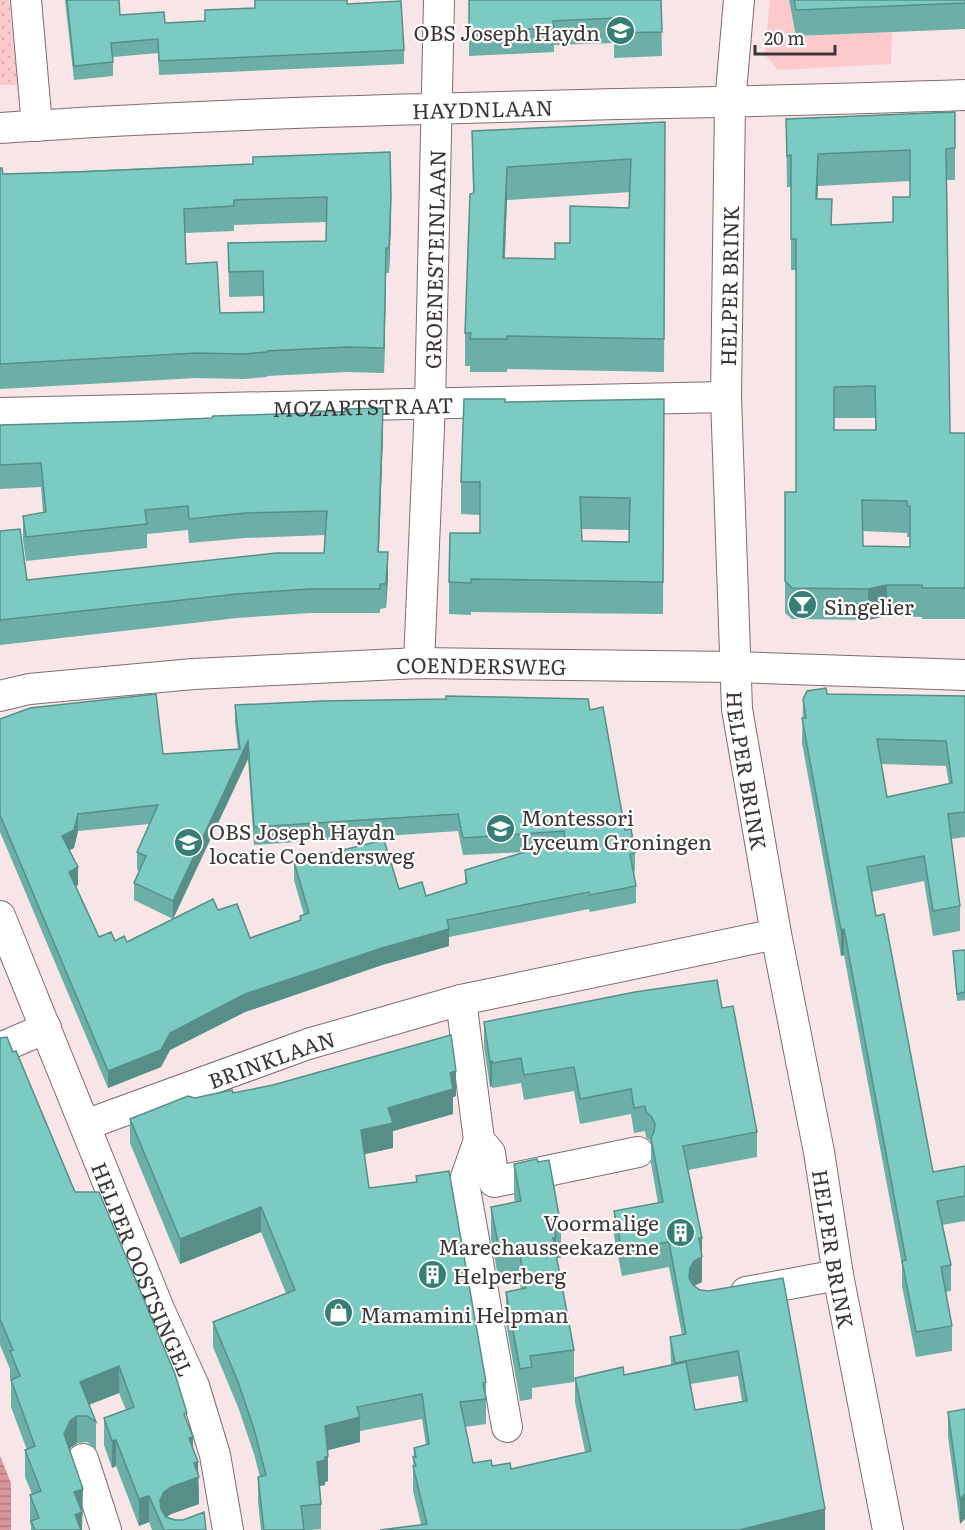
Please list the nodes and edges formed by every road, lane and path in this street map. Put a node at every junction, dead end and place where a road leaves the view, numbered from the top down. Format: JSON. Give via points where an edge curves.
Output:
{"nodes":[{"id":1,"x":26,"y":0,"type":"edge"},
{"id":2,"x":439,"y":0,"type":"edge"},
{"id":3,"x":739,"y":0,"type":"edge"},
{"id":4,"x":965,"y":95,"type":"edge"},
{"id":5,"x":730,"y":103,"type":"junction"},
{"id":6,"x":436,"y":108,"type":"junction"},
{"id":7,"x":37,"y":126,"type":"junction"},
{"id":8,"x":0,"y":128,"type":"edge"},
{"id":9,"x":726,"y":397,"type":"junction"},
{"id":10,"x":430,"y":404,"type":"junction"},
{"id":11,"x":0,"y":413,"type":"edge"},
{"id":12,"x":418,"y":663,"type":"junction"},
{"id":13,"x":734,"y":667,"type":"junction"},
{"id":14,"x":965,"y":675,"type":"edge"},
{"id":15,"x":0,"y":696,"type":"edge"},
{"id":16,"x":0,"y":916,"type":"edge"},
{"id":17,"x":776,"y":934,"type":"junction"},
{"id":18,"x":460,"y":1000,"type":"junction"},
{"id":19,"x":46,"y":1029,"type":"junction"},
{"id":20,"x":0,"y":1048,"type":"edge"},
{"id":21,"x":85,"y":1125,"type":"junction"},
{"id":22,"x":479,"y":1140,"type":"junction"},
{"id":23,"x":638,"y":1152,"type":"dead end"},
{"id":24,"x":838,"y":1275,"type":"junction"},
{"id":25,"x":720,"y":1297,"type":"edge"},
{"id":26,"x":507,"y":1427,"type":"dead end"},
{"id":27,"x":83,"y":1460,"type":"dead end"},
{"id":28,"x":228,"y":1521,"type":"edge"},
{"id":29,"x":197,"y":1523,"type":"edge"},
{"id":30,"x":106,"y":1530,"type":"edge"},
{"id":31,"x":888,"y":1530,"type":"edge"}],
"edges":[{"from":1,"to":7,"type":"street"},
{"from":2,"to":6,"type":"street","name":"GROENESTEINLAAN"},
{"from":3,"to":5,"type":"street","name":"HELPER BRINK"},
{"from":4,"to":5,"type":"street","name":"HAYDNLAAN"},
{"from":5,"to":6,"type":"street","name":"HAYDNLAAN"},
{"from":5,"to":9,"type":"street","name":"HELPER BRINK"},
{"from":6,"to":7,"type":"street","name":"HAYDNLAAN"},
{"from":6,"to":10,"type":"street","name":"GROENESTEINLAAN"},
{"from":7,"to":8,"type":"street","name":"HAYDNLAAN"},
{"from":9,"to":10,"type":"street","name":"MOZARTSTRAAT"},
{"from":9,"to":13,"type":"street","name":"HELPER BRINK"},
{"from":10,"to":11,"type":"street","name":"MOZARTSTRAAT"},
{"from":10,"to":12,"type":"street","name":"GROENESTEINLAAN"},
{"from":12,"to":13,"type":"street","name":"COENDERSWEG"},
{"from":12,"to":15,"type":"street","name":"COENDERSWEG","via":[[193,674],[29,689]]},
{"from":13,"to":14,"type":"street","name":"COENDERSWEG"},
{"from":13,"to":17,"type":"street","name":"HELPER BRINK","via":[[737,709]]},
{"from":16,"to":19,"type":"street","name":"HELPER OOSTSINGEL"},
{"from":17,"to":18,"type":"street","name":"BRINKLAAN"},
{"from":17,"to":24,"type":"street","name":"HELPER BRINK","via":[[819,1152]]},
{"from":18,"to":21,"type":"street","name":"BRINKLAAN","via":[[308,1044]]},
{"from":18,"to":22,"type":"street"},
{"from":19,"to":20,"type":"street"},
{"from":19,"to":21,"type":"street","name":"HELPER OOSTSINGEL"},
{"from":21,"to":28,"type":"street","name":"HELPER OOSTSINGEL","via":[[194,1386],[215,1455]]},
{"from":22,"to":23,"type":"street","via":[[490,1153],[494,1182]]},
{"from":22,"to":26,"type":"street","via":[[464,1183]]},
{"from":24,"to":25,"type":"street"},
{"from":24,"to":31,"type":"street","name":"HELPER BRINK"},
{"from":27,"to":30,"type":"street"},
{"from":28,"to":29,"type":"street","name":"HELPER OOSTSINGEL"}]}
